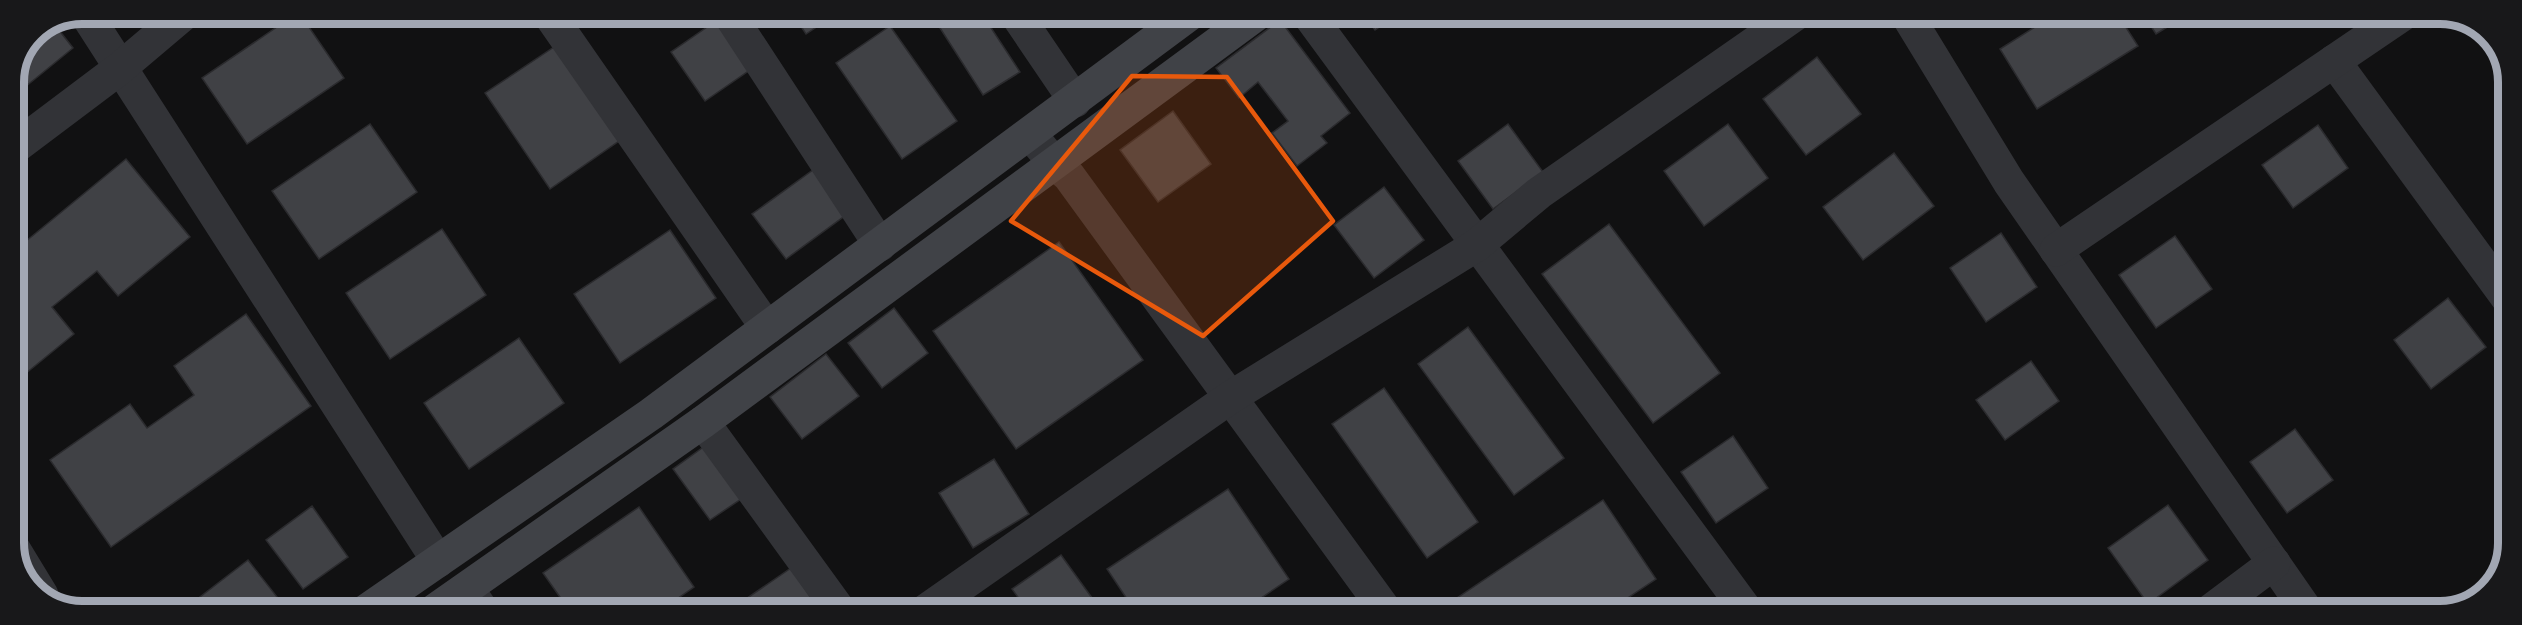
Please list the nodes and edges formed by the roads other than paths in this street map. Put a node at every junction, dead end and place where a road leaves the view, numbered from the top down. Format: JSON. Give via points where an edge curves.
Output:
{"nodes":[{"id":1,"x":92,"y":24,"type":"edge"},
{"id":2,"x":172,"y":24,"type":"edge"},
{"id":3,"x":556,"y":24,"type":"edge"},
{"id":4,"x":736,"y":24,"type":"edge"},
{"id":5,"x":1023,"y":24,"type":"edge"},
{"id":6,"x":1177,"y":24,"type":"edge"},
{"id":7,"x":1244,"y":24,"type":"edge"},
{"id":8,"x":1315,"y":24,"type":"edge"},
{"id":9,"x":1783,"y":24,"type":"edge"},
{"id":10,"x":1912,"y":24,"type":"edge"},
{"id":11,"x":2389,"y":24,"type":"edge"},
{"id":12,"x":2334,"y":61,"type":"junction"},
{"id":13,"x":119,"y":69,"type":"junction"},
{"id":14,"x":1075,"y":101,"type":"junction"},
{"id":15,"x":1030,"y":134,"type":"junction"},
{"id":16,"x":24,"y":140,"type":"edge"},
{"id":17,"x":1055,"y":164,"type":"junction"},
{"id":18,"x":880,"y":244,"type":"junction"},
{"id":19,"x":1477,"y":245,"type":"junction"},
{"id":20,"x":2056,"y":250,"type":"junction"},
{"id":21,"x":2498,"y":285,"type":"edge"},
{"id":22,"x":767,"y":328,"type":"junction"},
{"id":23,"x":1231,"y":398,"type":"junction"},
{"id":24,"x":703,"y":422,"type":"junction"},
{"id":25,"x":438,"y":561,"type":"junction"},
{"id":26,"x":2274,"y":563,"type":"junction"},
{"id":27,"x":475,"y":599,"type":"edge"},
{"id":28,"x":381,"y":601,"type":"edge"},
{"id":29,"x":833,"y":601,"type":"edge"},
{"id":30,"x":939,"y":601,"type":"edge"},
{"id":31,"x":1379,"y":601,"type":"edge"},
{"id":32,"x":1740,"y":601,"type":"edge"},
{"id":33,"x":2223,"y":601,"type":"edge"},
{"id":34,"x":2300,"y":601,"type":"edge"}],
"edges":[{"from":1,"to":13,"type":"street"},
{"from":2,"to":13,"type":"street"},
{"from":3,"to":22,"type":"street"},
{"from":4,"to":18,"type":"street"},
{"from":5,"to":14,"type":"street"},
{"from":6,"to":14,"type":"main road"},
{"from":7,"to":17,"type":"main road"},
{"from":8,"to":19,"type":"street"},
{"from":9,"to":19,"type":"street","via":[[1539,193]]},
{"from":10,"to":20,"type":"street","via":[[2009,182]]},
{"from":11,"to":12,"type":"street"},
{"from":12,"to":20,"type":"street"},
{"from":12,"to":21,"type":"street"},
{"from":13,"to":16,"type":"street"},
{"from":13,"to":25,"type":"street"},
{"from":14,"to":15,"type":"main road"},
{"from":15,"to":17,"type":"street"},
{"from":15,"to":18,"type":"main road"},
{"from":17,"to":23,"type":"street","via":[[1070,176]]},
{"from":17,"to":24,"type":"main road"},
{"from":18,"to":22,"type":"main road"},
{"from":19,"to":23,"type":"street"},
{"from":19,"to":32,"type":"street"},
{"from":20,"to":26,"type":"street"},
{"from":22,"to":25,"type":"main road","via":[[651,414]]},
{"from":23,"to":30,"type":"street"},
{"from":23,"to":31,"type":"street"},
{"from":24,"to":27,"type":"main road"},
{"from":24,"to":29,"type":"street"},
{"from":25,"to":28,"type":"main road"},
{"from":26,"to":33,"type":"street"},
{"from":26,"to":34,"type":"street"}]}
